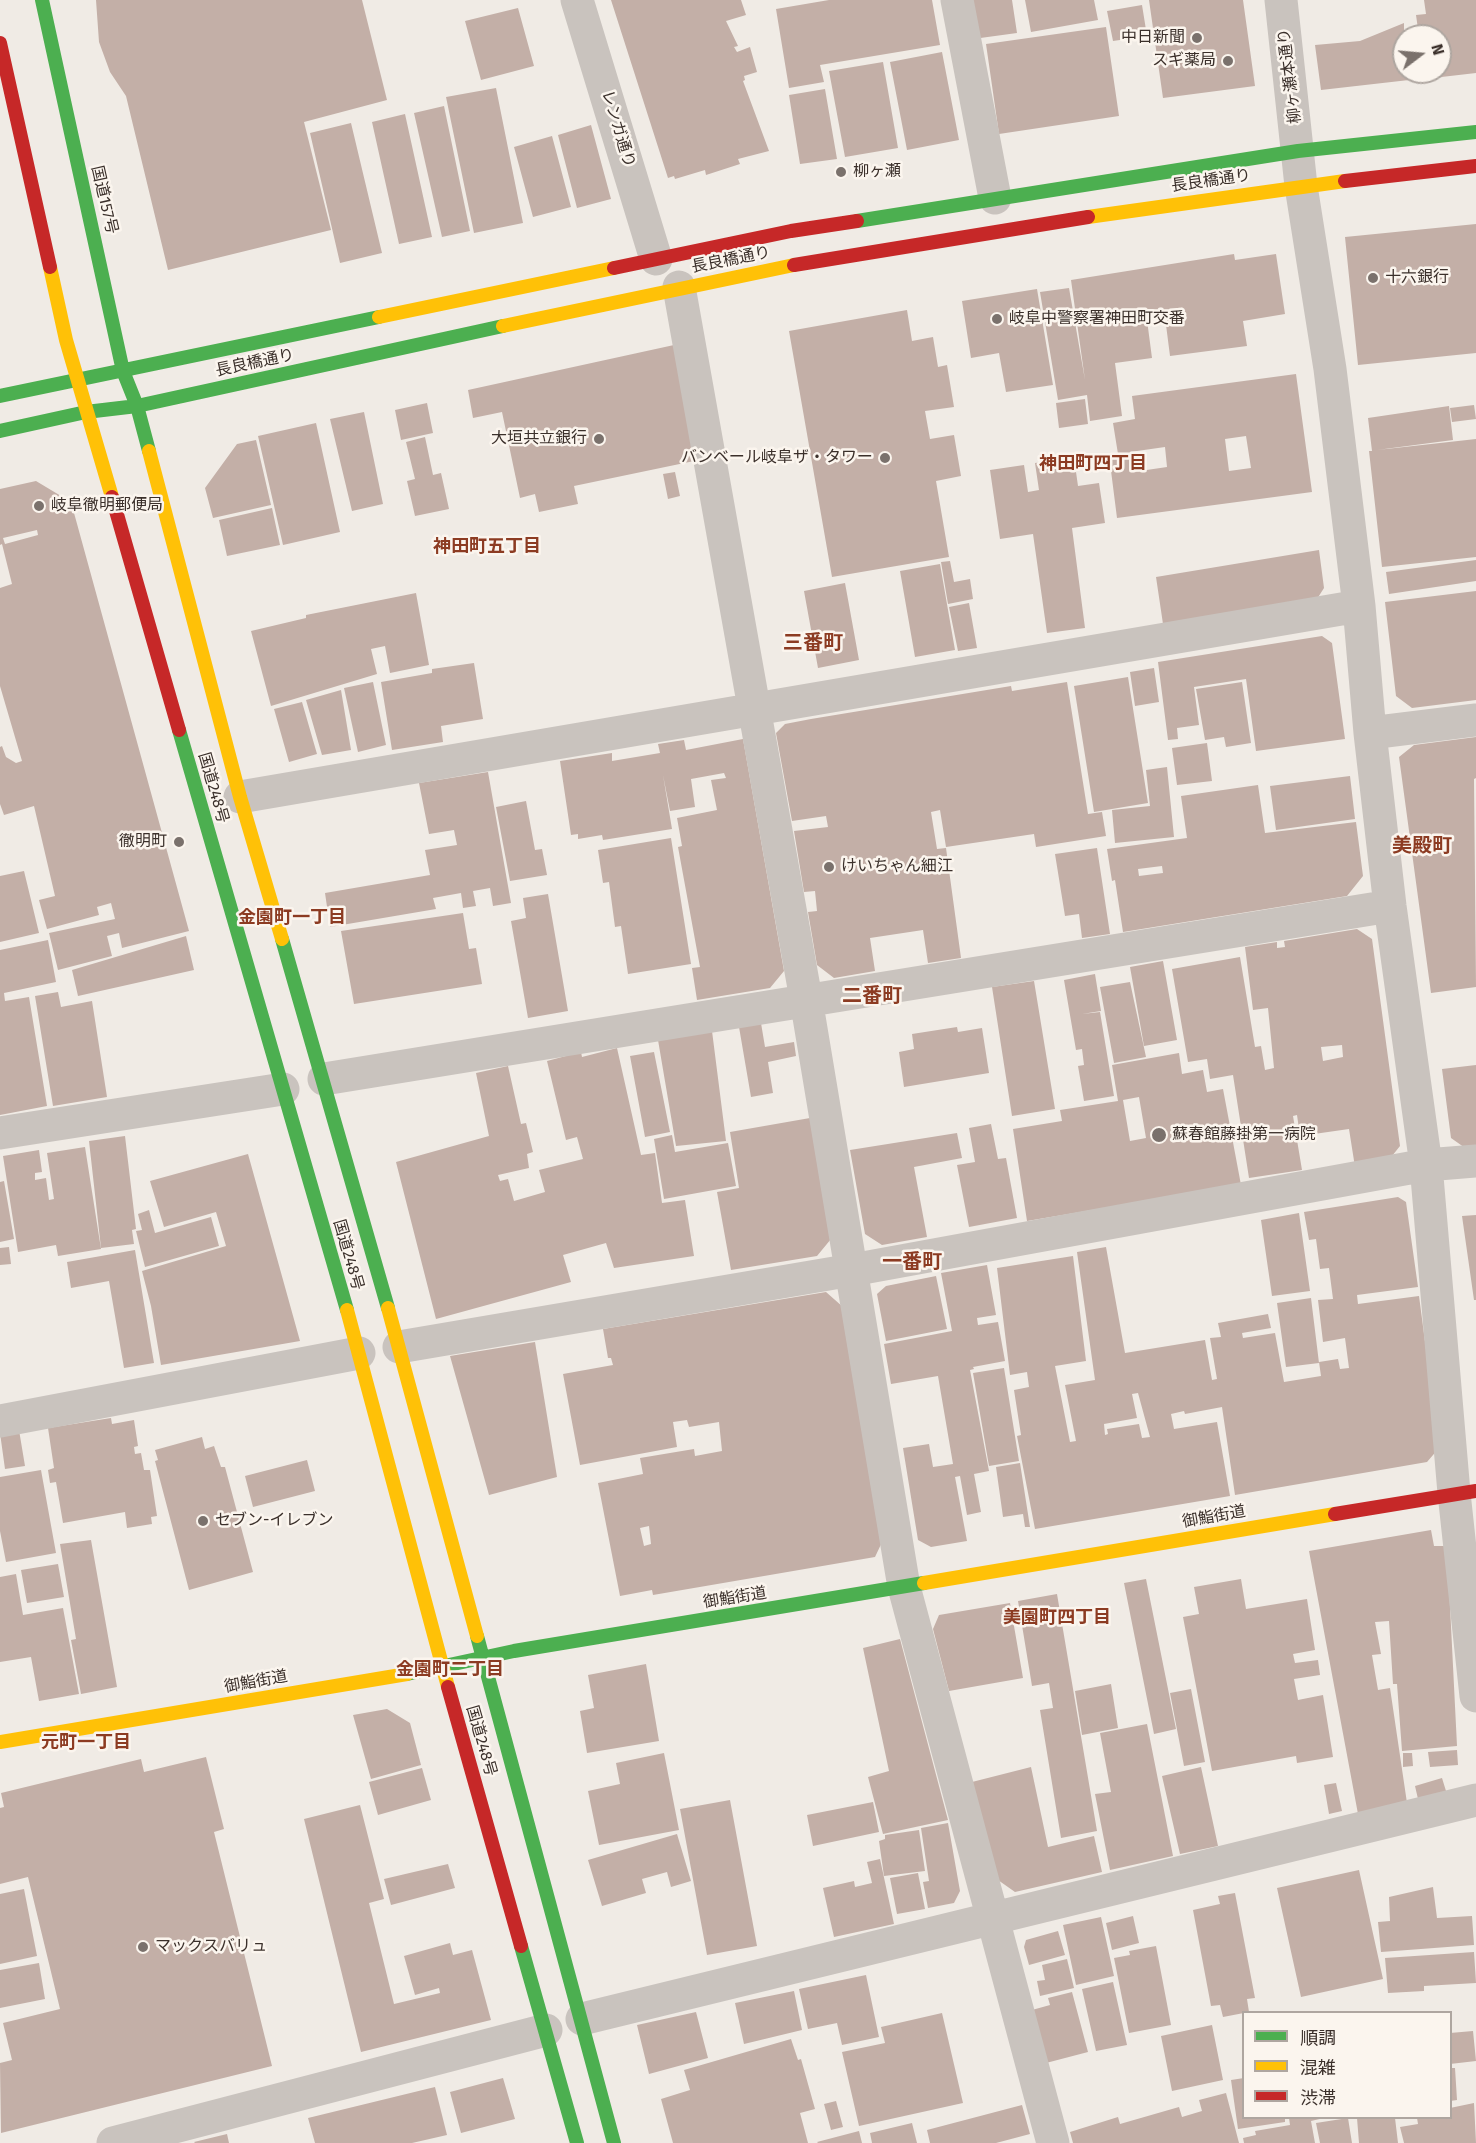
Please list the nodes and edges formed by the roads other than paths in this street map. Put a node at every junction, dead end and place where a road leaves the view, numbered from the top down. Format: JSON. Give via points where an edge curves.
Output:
{"nodes":[{"id":1,"x":42,"y":0,"type":"edge"},
{"id":2,"x":577,"y":0,"type":"edge"},
{"id":3,"x":957,"y":0,"type":"edge"},
{"id":4,"x":1281,"y":0,"type":"edge"},
{"id":5,"x":0,"y":43,"type":"edge"},
{"id":6,"x":1476,"y":132,"type":"edge"},
{"id":7,"x":1298,"y":151,"type":"junction"},
{"id":8,"x":1476,"y":166,"type":"edge"},
{"id":9,"x":1301,"y":186,"type":"junction"},
{"id":10,"x":995,"y":198,"type":"junction"},
{"id":11,"x":656,"y":259,"type":"junction"},
{"id":12,"x":679,"y":287,"type":"junction"},
{"id":13,"x":123,"y":371,"type":"junction"},
{"id":14,"x":79,"y":379,"type":"junction"},
{"id":15,"x":0,"y":396,"type":"edge"},
{"id":16,"x":137,"y":406,"type":"junction"},
{"id":17,"x":86,"y":412,"type":"junction"},
{"id":18,"x":0,"y":431,"type":"edge"},
{"id":19,"x":1359,"y":606,"type":"junction"},
{"id":20,"x":755,"y":709,"type":"junction"},
{"id":21,"x":1476,"y":720,"type":"edge"},
{"id":22,"x":1370,"y":733,"type":"junction"},
{"id":23,"x":240,"y":797,"type":"junction"},
{"id":24,"x":1390,"y":906,"type":"junction"},
{"id":25,"x":806,"y":999,"type":"junction"},
{"id":26,"x":324,"y":1078,"type":"junction"},
{"id":27,"x":283,"y":1089,"type":"junction"},
{"id":28,"x":0,"y":1133,"type":"edge"},
{"id":29,"x":1476,"y":1161,"type":"edge"},
{"id":30,"x":1426,"y":1166,"type":"junction"},
{"id":31,"x":852,"y":1270,"type":"junction"},
{"id":32,"x":399,"y":1347,"type":"junction"},
{"id":33,"x":359,"y":1353,"type":"junction"},
{"id":34,"x":0,"y":1421,"type":"edge"},
{"id":35,"x":1465,"y":1492,"type":"edge"},
{"id":36,"x":904,"y":1587,"type":"junction"},
{"id":37,"x":483,"y":1657,"type":"junction"},
{"id":38,"x":443,"y":1668,"type":"junction"},
{"id":39,"x":1476,"y":1696,"type":"edge"},
{"id":40,"x":0,"y":1742,"type":"edge"},
{"id":41,"x":1476,"y":1800,"type":"edge"},
{"id":42,"x":994,"y":1919,"type":"junction"},
{"id":43,"x":582,"y":2019,"type":"junction"},
{"id":44,"x":546,"y":2030,"type":"junction"},
{"id":45,"x":113,"y":2143,"type":"edge"},
{"id":46,"x":577,"y":2143,"type":"edge"},
{"id":47,"x":614,"y":2143,"type":"edge"},
{"id":48,"x":1053,"y":2143,"type":"edge"}],
"edges":[{"from":1,"to":13,"type":"main road","name":"国道157号"},
{"from":2,"to":11,"type":"street","name":"レンガ通り"},
{"from":3,"to":10,"type":"street"},
{"from":4,"to":7,"type":"street","name":"柳ヶ瀬本通り"},
{"from":5,"to":14,"type":"main road","via":[[66,340]]},
{"from":6,"to":7,"type":"main road","name":"長良橋通り"},
{"from":7,"to":9,"type":"street","name":"柳ヶ瀬本通り"},
{"from":7,"to":10,"type":"main road","name":"長良橋通り"},
{"from":8,"to":9,"type":"main road","name":"長良橋通り"},
{"from":9,"to":12,"type":"main road","name":"長良橋通り","via":[[1013,228]]},
{"from":9,"to":19,"type":"street","name":"柳ヶ瀬本通り","via":[[1330,369]]},
{"from":10,"to":11,"type":"main road","name":"長良橋通り","via":[[791,231]]},
{"from":11,"to":13,"type":"main road","name":"長良橋通り"},
{"from":12,"to":16,"type":"main road","name":"長良橋通り"},
{"from":12,"to":20,"type":"street"},
{"from":13,"to":14,"type":"main road","name":"長良橋通り"},
{"from":13,"to":16,"type":"main road","name":"国道157号"},
{"from":14,"to":15,"type":"main road","name":"長良橋通り"},
{"from":14,"to":17,"type":"main road","name":"国道248号"},
{"from":16,"to":17,"type":"main road","name":"長良橋通り"},
{"from":16,"to":23,"type":"main road","name":"国道248号"},
{"from":17,"to":18,"type":"main road","name":"長良橋通り"},
{"from":17,"to":27,"type":"main road","name":"国道248号"},
{"from":19,"to":20,"type":"street"},
{"from":19,"to":22,"type":"street","name":"柳ヶ瀬本通り"},
{"from":20,"to":23,"type":"street"},
{"from":20,"to":25,"type":"street"},
{"from":21,"to":22,"type":"street"},
{"from":22,"to":24,"type":"street","name":"柳ヶ瀬本通り"},
{"from":23,"to":26,"type":"main road","name":"国道248号"},
{"from":24,"to":25,"type":"street"},
{"from":24,"to":30,"type":"street","name":"柳ヶ瀬本通り"},
{"from":25,"to":26,"type":"street"},
{"from":25,"to":31,"type":"street"},
{"from":26,"to":32,"type":"main road","name":"国道248号"},
{"from":27,"to":28,"type":"street"},
{"from":27,"to":33,"type":"main road","name":"国道248号"},
{"from":29,"to":30,"type":"street"},
{"from":30,"to":31,"type":"street"},
{"from":30,"to":35,"type":"street","name":"柳ヶ瀬本通り"},
{"from":31,"to":32,"type":"street"},
{"from":31,"to":36,"type":"street"},
{"from":32,"to":37,"type":"main road","name":"国道248号"},
{"from":33,"to":34,"type":"street"},
{"from":33,"to":38,"type":"main road","name":"国道248号"},
{"from":35,"to":36,"type":"main road","name":"御鮨街道"},
{"from":35,"to":39,"type":"street","name":"柳ヶ瀬本通り"},
{"from":36,"to":37,"type":"main road","name":"御鮨街道"},
{"from":36,"to":42,"type":"street"},
{"from":37,"to":38,"type":"main road","name":"御鮨街道"},
{"from":37,"to":43,"type":"main road","name":"国道248号"},
{"from":38,"to":40,"type":"main road","name":"御鮨街道"},
{"from":38,"to":44,"type":"main road","name":"国道248号"},
{"from":41,"to":42,"type":"street"},
{"from":42,"to":43,"type":"street"},
{"from":42,"to":48,"type":"street"},
{"from":43,"to":47,"type":"main road","name":"国道248号"},
{"from":44,"to":45,"type":"street"},
{"from":44,"to":46,"type":"main road","name":"国道248号"}]}
